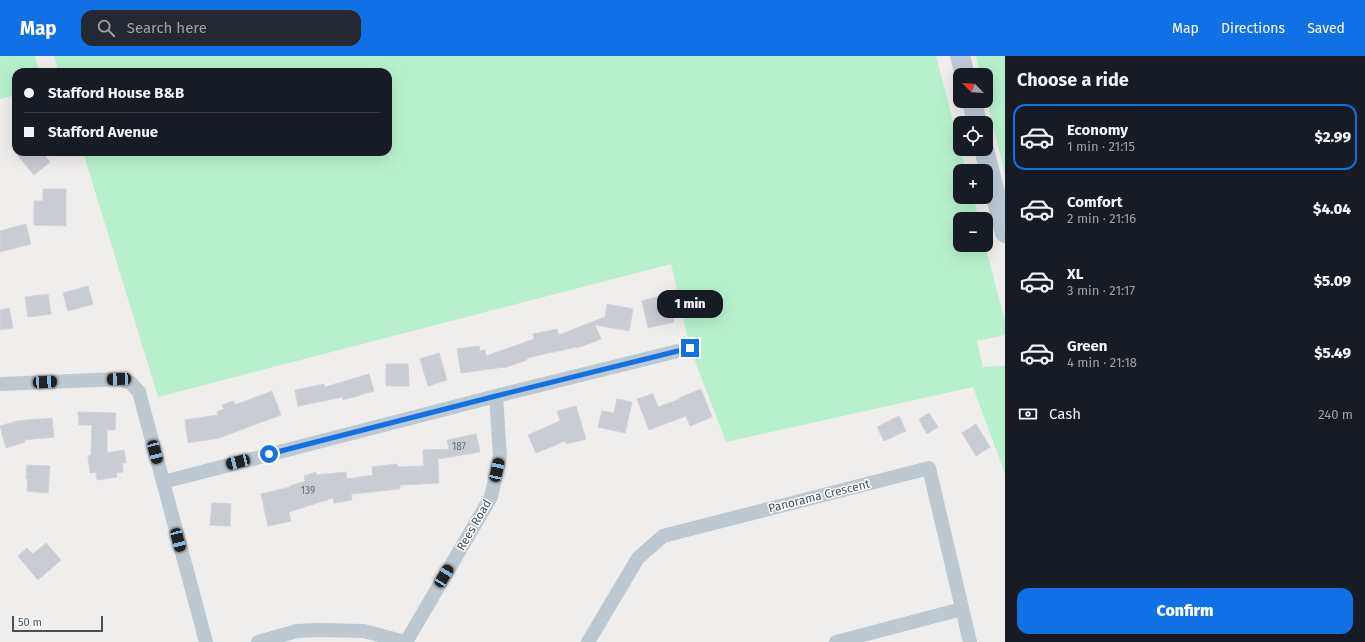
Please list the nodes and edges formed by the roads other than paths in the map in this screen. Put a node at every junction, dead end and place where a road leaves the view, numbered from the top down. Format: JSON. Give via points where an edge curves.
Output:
{"nodes":[{"id":1,"x":960,"y":56,"type":"edge"},
{"id":2,"x":963,"y":68,"type":"edge"},
{"id":3,"x":986,"y":156,"type":"edge"},
{"id":4,"x":1005,"y":233,"type":"edge"},
{"id":5,"x":690,"y":348,"type":"dead end"},
{"id":6,"x":0,"y":384,"type":"edge"},
{"id":7,"x":496,"y":396,"type":"junction"},
{"id":8,"x":163,"y":482,"type":"junction"},
{"id":9,"x":962,"y":609,"type":"junction"},
{"id":10,"x":206,"y":642,"type":"edge"},
{"id":11,"x":258,"y":642,"type":"edge"},
{"id":12,"x":405,"y":642,"type":"edge"},
{"id":13,"x":588,"y":642,"type":"edge"},
{"id":14,"x":836,"y":642,"type":"edge"},
{"id":15,"x":970,"y":642,"type":"edge"}],
"edges":[{"from":1,"to":2,"type":"main road"},
{"from":3,"to":4,"type":"main road"},
{"from":5,"to":7,"type":"street"},
{"from":6,"to":8,"type":"street","via":[[119,379],[131,383],[139,392]]},
{"from":7,"to":8,"type":"street"},
{"from":7,"to":12,"type":"street","name":"Rees Road","via":[[500,456],[491,497]]},
{"from":8,"to":10,"type":"street"},
{"from":9,"to":13,"type":"street","name":"Panorama Crescent","via":[[929,468],[663,536],[638,558]]},
{"from":9,"to":14,"type":"street"},
{"from":9,"to":15,"type":"street","name":"Panorama Crescent"},
{"from":11,"to":12,"type":"street","via":[[298,631],[318,630],[364,631]]}]}
